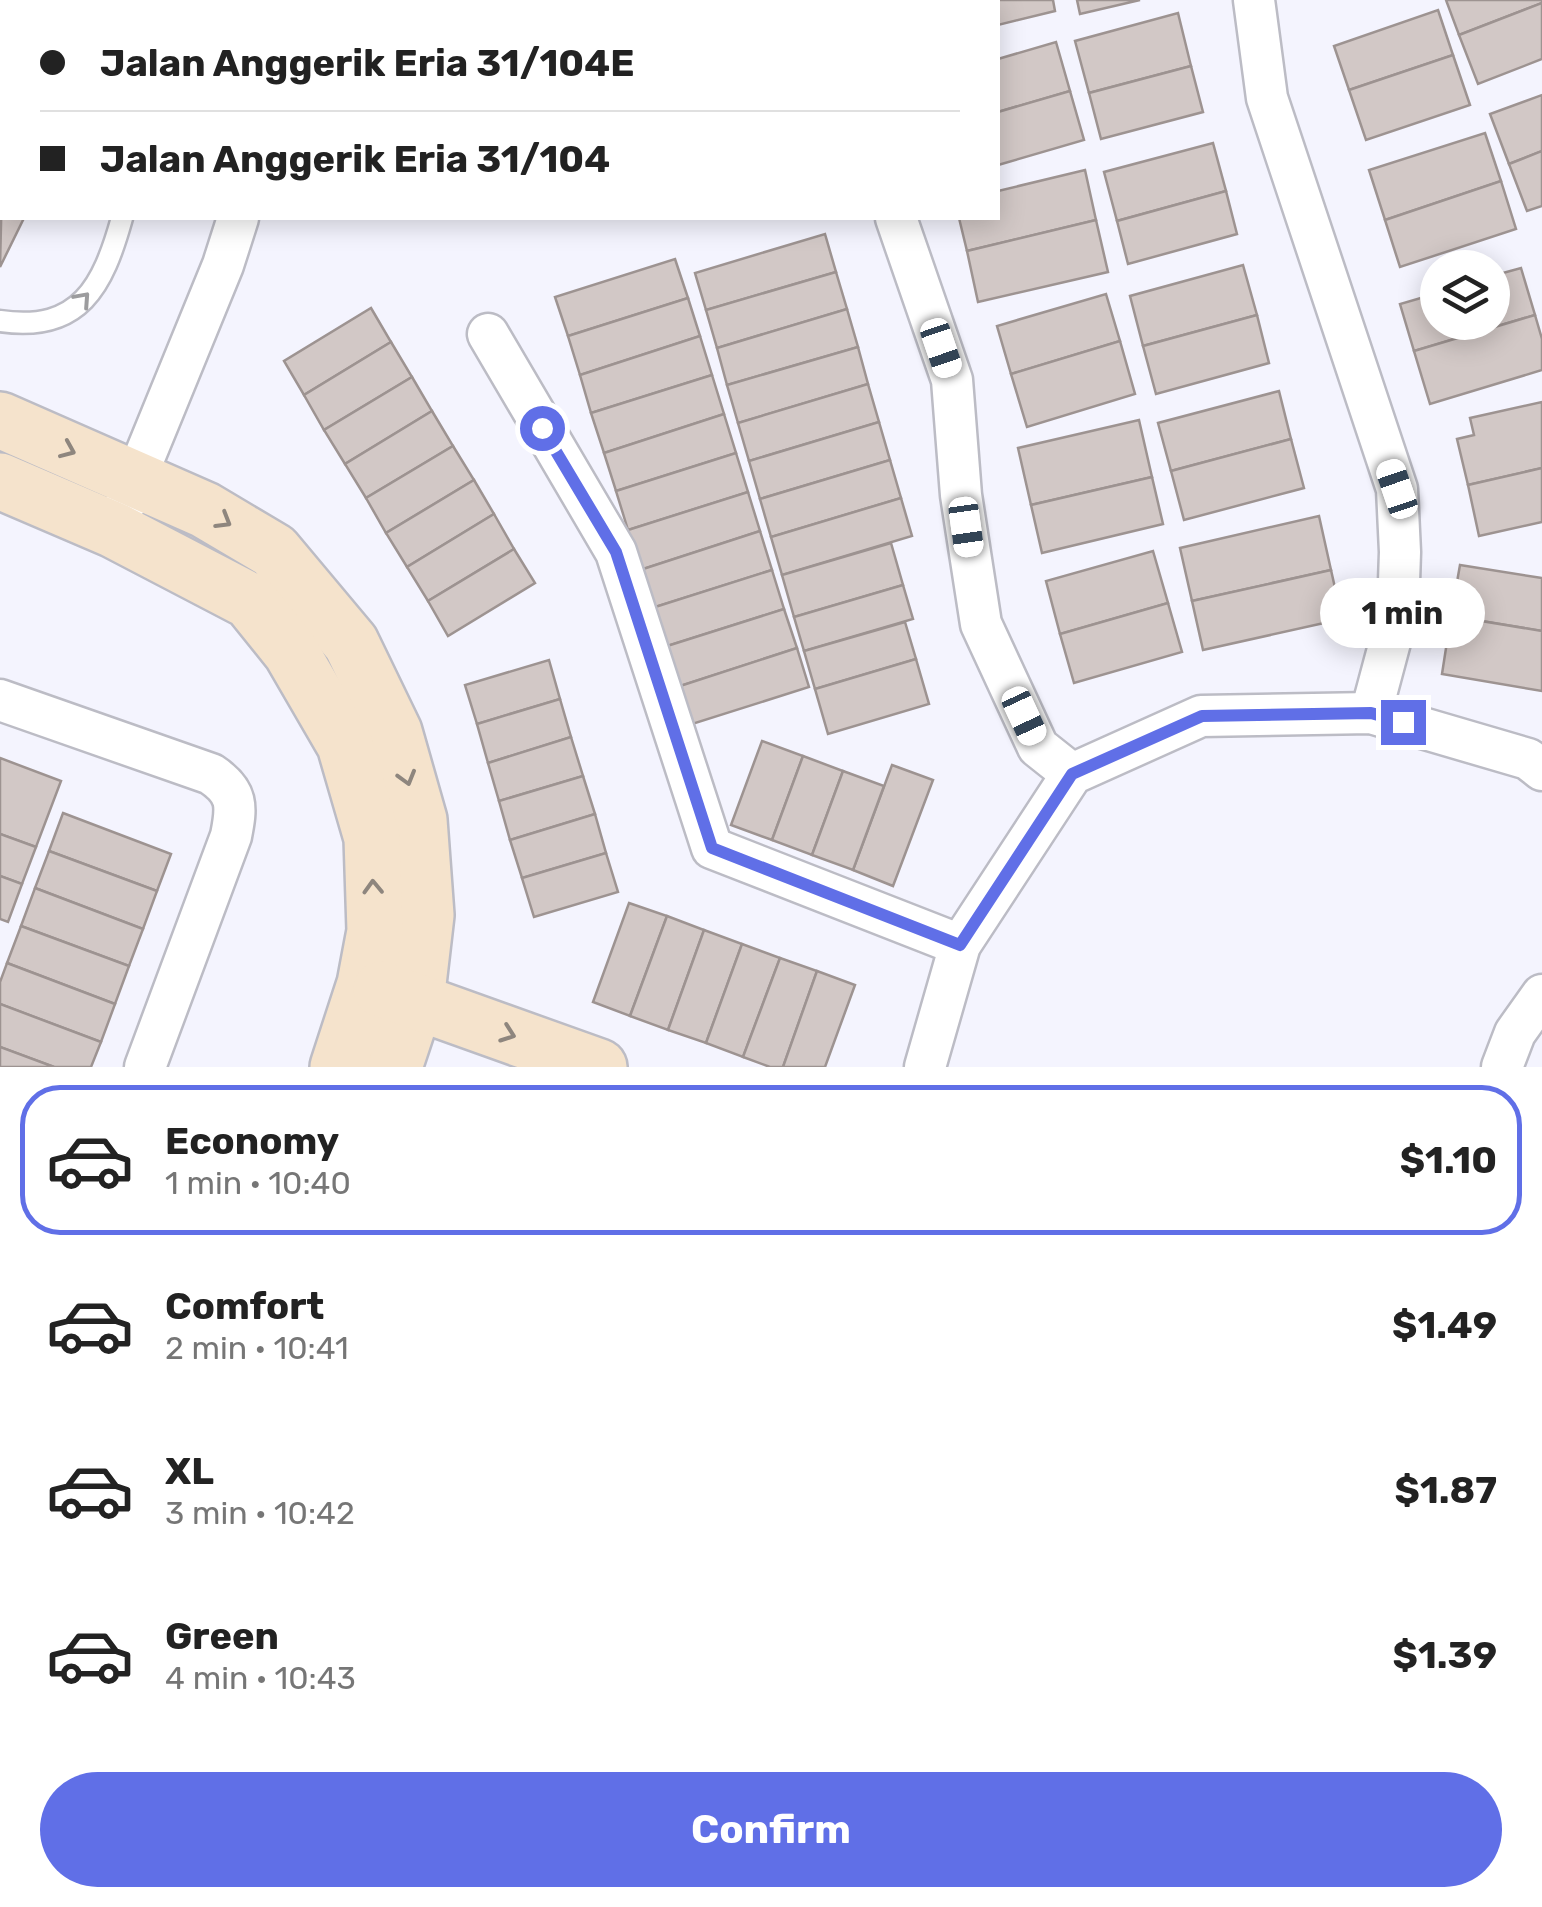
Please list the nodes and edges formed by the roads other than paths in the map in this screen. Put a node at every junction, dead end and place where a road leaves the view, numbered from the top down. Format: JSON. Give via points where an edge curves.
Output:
{"nodes":[{"id":1,"x":1254,"y":0,"type":"edge"},
{"id":2,"x":121,"y":220,"type":"edge"},
{"id":3,"x":237,"y":220,"type":"edge"},
{"id":4,"x":897,"y":220,"type":"edge"},
{"id":5,"x":0,"y":321,"type":"edge"},
{"id":6,"x":488,"y":334,"type":"dead end"},
{"id":7,"x":0,"y":420,"type":"edge"},
{"id":8,"x":136,"y":480,"type":"junction"},
{"id":9,"x":0,"y":482,"type":"edge"},
{"id":10,"x":114,"y":530,"type":"junction"},
{"id":11,"x":0,"y":700,"type":"edge"},
{"id":12,"x":1371,"y":713,"type":"junction"},
{"id":13,"x":1542,"y":770,"type":"edge"},
{"id":14,"x":1072,"y":774,"type":"junction"},
{"id":15,"x":960,"y":945,"type":"junction"},
{"id":16,"x":365,"y":984,"type":"junction"},
{"id":17,"x":1542,"y":995,"type":"edge"},
{"id":18,"x":416,"y":1001,"type":"junction"},
{"id":19,"x":384,"y":1058,"type":"edge"},
{"id":20,"x":145,"y":1067,"type":"edge"},
{"id":21,"x":600,"y":1067,"type":"edge"},
{"id":22,"x":926,"y":1067,"type":"edge"},
{"id":23,"x":1502,"y":1067,"type":"edge"}],
"edges":[{"from":1,"to":12,"type":"street","via":[[1267,98],[1397,489],[1398,612]]},
{"from":5,"to":2,"type":"lane","one_way":true,"via":[[27,325],[70,313],[92,292]]},
{"from":3,"to":8,"type":"street"},
{"from":4,"to":14,"type":"street","via":[[952,380],[980,624],[1038,747]]},
{"from":6,"to":15,"type":"street","via":[[616,552],[712,848]]},
{"from":7,"to":8,"type":"main road","one_way":true},
{"from":8,"to":10,"type":"street"},
{"from":8,"to":18,"type":"main road","one_way":true,"via":[[274,552],[351,643],[394,732],[420,820],[426,915]]},
{"from":9,"to":10,"type":"main road"},
{"from":16,"to":10,"type":"main road","one_way":true,"via":[[375,931],[372,838],[345,745],[292,652],[250,601]]},
{"from":11,"to":20,"type":"street","via":[[211,774],[233,793],[231,836]]},
{"from":12,"to":13,"type":"street","via":[[1528,759]]},
{"from":12,"to":14,"type":"street","via":[[1202,716]]},
{"from":14,"to":15,"type":"street"},
{"from":15,"to":22,"type":"street"},
{"from":16,"to":18,"type":"main road"},
{"from":16,"to":19,"type":"main road"},
{"from":17,"to":23,"type":"street"},
{"from":18,"to":19,"type":"main road"},
{"from":18,"to":21,"type":"main road","one_way":true}]}
